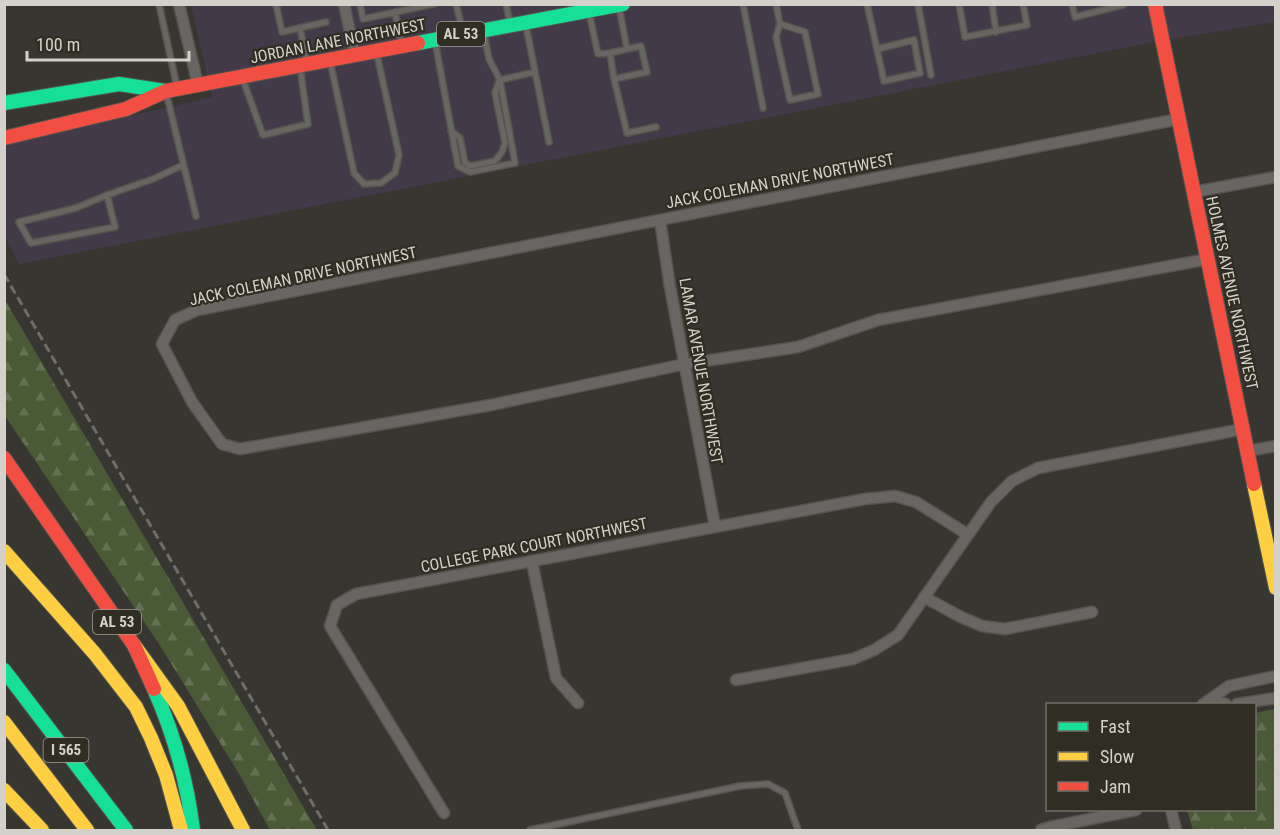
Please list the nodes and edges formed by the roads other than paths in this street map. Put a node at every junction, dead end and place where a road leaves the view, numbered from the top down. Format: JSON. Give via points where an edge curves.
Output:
{"nodes":[{"id":1,"x":159,"y":4,"type":"edge"},
{"id":2,"x":179,"y":4,"type":"edge"},
{"id":3,"x":276,"y":4,"type":"edge"},
{"id":4,"x":344,"y":4,"type":"edge"},
{"id":5,"x":360,"y":4,"type":"edge"},
{"id":6,"x":434,"y":4,"type":"edge"},
{"id":7,"x":456,"y":4,"type":"edge"},
{"id":8,"x":506,"y":4,"type":"edge"},
{"id":9,"x":743,"y":4,"type":"edge"},
{"id":10,"x":777,"y":4,"type":"edge"},
{"id":11,"x":867,"y":4,"type":"edge"},
{"id":12,"x":918,"y":4,"type":"edge"},
{"id":13,"x":959,"y":4,"type":"edge"},
{"id":14,"x":992,"y":4,"type":"edge"},
{"id":15,"x":1023,"y":4,"type":"edge"},
{"id":16,"x":1072,"y":4,"type":"edge"},
{"id":17,"x":1155,"y":4,"type":"edge"},
{"id":18,"x":621,"y":5,"type":"edge"},
{"id":19,"x":1125,"y":5,"type":"edge"},
{"id":20,"x":603,"y":6,"type":"edge"},
{"id":21,"x":589,"y":11,"type":"junction"},
{"id":22,"x":395,"y":12,"type":"junction"},
{"id":23,"x":326,"y":22,"type":"dead end"},
{"id":24,"x":525,"y":24,"type":"junction"},
{"id":25,"x":780,"y":24,"type":"junction"},
{"id":26,"x":511,"y":26,"type":"junction"},
{"id":27,"x":300,"y":28,"type":"junction"},
{"id":28,"x":483,"y":31,"type":"junction"},
{"id":29,"x":996,"y":32,"type":"junction"},
{"id":30,"x":463,"y":34,"type":"junction"},
{"id":31,"x":435,"y":39,"type":"junction"},
{"id":32,"x":401,"y":46,"type":"junction"},
{"id":33,"x":627,"y":49,"type":"junction"},
{"id":34,"x":877,"y":49,"type":"junction"},
{"id":35,"x":376,"y":50,"type":"junction"},
{"id":36,"x":609,"y":52,"type":"junction"},
{"id":37,"x":355,"y":55,"type":"junction"},
{"id":38,"x":330,"y":60,"type":"junction"},
{"id":39,"x":304,"y":65,"type":"junction"},
{"id":40,"x":535,"y":72,"type":"junction"},
{"id":41,"x":931,"y":75,"type":"dead end"},
{"id":42,"x":242,"y":77,"type":"junction"},
{"id":43,"x":614,"y":79,"type":"junction"},
{"id":44,"x":500,"y":80,"type":"junction"},
{"id":45,"x":198,"y":85,"type":"junction"},
{"id":46,"x":171,"y":90,"type":"junction"},
{"id":47,"x":4,"y":103,"type":"edge"},
{"id":48,"x":764,"y":108,"type":"dead end"},
{"id":49,"x":1179,"y":119,"type":"junction"},
{"id":50,"x":656,"y":128,"type":"dead end"},
{"id":51,"x":452,"y":131,"type":"junction"},
{"id":52,"x":4,"y":138,"type":"edge"},
{"id":53,"x":549,"y":142,"type":"dead end"},
{"id":54,"x":183,"y":165,"type":"junction"},
{"id":55,"x":1275,"y":177,"type":"edge"},
{"id":56,"x":1194,"y":192,"type":"junction"},
{"id":57,"x":107,"y":195,"type":"junction"},
{"id":58,"x":196,"y":216,"type":"dead end"},
{"id":59,"x":660,"y":220,"type":"junction"},
{"id":60,"x":1208,"y":259,"type":"junction"},
{"id":61,"x":685,"y":364,"type":"junction"},
{"id":62,"x":1243,"y":429,"type":"junction"},
{"id":63,"x":1275,"y":446,"type":"edge"},
{"id":64,"x":1247,"y":451,"type":"junction"},
{"id":65,"x":4,"y":458,"type":"edge"},
{"id":66,"x":715,"y":526,"type":"junction"},
{"id":67,"x":968,"y":534,"type":"junction"},
{"id":68,"x":4,"y":551,"type":"edge"},
{"id":69,"x":1272,"y":556,"type":"edge"},
{"id":70,"x":532,"y":562,"type":"junction"},
{"id":71,"x":1275,"y":588,"type":"edge"},
{"id":72,"x":924,"y":597,"type":"junction"},
{"id":73,"x":1092,"y":612,"type":"dead end"},
{"id":74,"x":134,"y":645,"type":"junction"},
{"id":75,"x":4,"y":670,"type":"edge"},
{"id":76,"x":1275,"y":675,"type":"edge"},
{"id":77,"x":736,"y":680,"type":"dead end"},
{"id":78,"x":1275,"y":698,"type":"edge"},
{"id":79,"x":1207,"y":702,"type":"edge"},
{"id":80,"x":578,"y":703,"type":"dead end"},
{"id":81,"x":1248,"y":703,"type":"edge"},
{"id":82,"x":4,"y":722,"type":"edge"},
{"id":83,"x":4,"y":790,"type":"edge"},
{"id":84,"x":1131,"y":811,"type":"edge"},
{"id":85,"x":1171,"y":811,"type":"edge"},
{"id":86,"x":444,"y":813,"type":"dead end"},
{"id":87,"x":42,"y":831,"type":"edge"},
{"id":88,"x":87,"y":831,"type":"edge"},
{"id":89,"x":126,"y":831,"type":"edge"},
{"id":90,"x":181,"y":831,"type":"edge"},
{"id":91,"x":193,"y":831,"type":"edge"},
{"id":92,"x":243,"y":831,"type":"edge"},
{"id":93,"x":530,"y":831,"type":"edge"},
{"id":94,"x":798,"y":831,"type":"edge"},
{"id":95,"x":1041,"y":831,"type":"edge"},
{"id":96,"x":1176,"y":831,"type":"edge"}],
"edges":[{"from":1,"to":46,"type":"lane"},
{"from":2,"to":45,"type":"street"},
{"from":3,"to":27,"type":"lane","via":[[282,32]]},
{"from":4,"to":37,"type":"street"},
{"from":5,"to":22,"type":"lane","via":[[363,19]]},
{"from":6,"to":22,"type":"lane"},
{"from":7,"to":30,"type":"lane"},
{"from":8,"to":26,"type":"lane"},
{"from":9,"to":48,"type":"lane"},
{"from":10,"to":25,"type":"lane"},
{"from":11,"to":34,"type":"lane"},
{"from":12,"to":41,"type":"lane"},
{"from":13,"to":29,"type":"lane","via":[[965,37]]},
{"from":14,"to":29,"type":"lane"},
{"from":15,"to":29,"type":"lane","via":[[1027,25]]},
{"from":16,"to":19,"type":"lane","via":[[1075,17]]},
{"from":17,"to":49,"type":"main road","name":"HOLMES AVENUE NORTHWEST"},
{"from":18,"to":20,"type":"main road","name":"JORDAN LANE NORTHWEST","number":"AL 53"},
{"from":18,"to":33,"type":"lane"},
{"from":20,"to":21,"type":"main road","name":"JORDAN LANE NORTHWEST","number":"AL 53"},
{"from":21,"to":24,"type":"main road","name":"JORDAN LANE NORTHWEST","number":"AL 53","via":[[551,15]]},
{"from":21,"to":36,"type":"lane","via":[[598,54]]},
{"from":22,"to":32,"type":"lane"},
{"from":23,"to":27,"type":"lane"},
{"from":24,"to":26,"type":"main road","name":"JORDAN LANE NORTHWEST","number":"AL 53"},
{"from":24,"to":40,"type":"lane"},
{"from":25,"to":25,"type":"lane","via":[[776,37],[790,100],[818,94],[805,32]]},
{"from":26,"to":28,"type":"main road","name":"JORDAN LANE NORTHWEST","number":"AL 53"},
{"from":27,"to":39,"type":"lane"},
{"from":28,"to":30,"type":"main road","name":"JORDAN LANE NORTHWEST","number":"AL 53"},
{"from":28,"to":44,"type":"lane","via":[[489,59]]},
{"from":30,"to":31,"type":"main road","name":"JORDAN LANE NORTHWEST","number":"AL 53"},
{"from":31,"to":32,"type":"main road","name":"JORDAN LANE NORTHWEST","number":"AL 53"},
{"from":31,"to":51,"type":"lane"},
{"from":32,"to":35,"type":"main road","name":"JORDAN LANE NORTHWEST","number":"AL 53"},
{"from":33,"to":36,"type":"lane"},
{"from":33,"to":43,"type":"lane","via":[[641,46],[647,72]]},
{"from":34,"to":34,"type":"lane","via":[[914,40],[920,73],[884,81]]},
{"from":35,"to":37,"type":"main road","name":"JORDAN LANE NORTHWEST","number":"AL 53"},
{"from":35,"to":38,"type":"lane","via":[[399,155],[395,173],[381,183],[364,184],[354,173]]},
{"from":36,"to":43,"type":"lane"},
{"from":37,"to":38,"type":"main road","name":"JORDAN LANE NORTHWEST","number":"AL 53"},
{"from":38,"to":39,"type":"main road","name":"JORDAN LANE NORTHWEST","number":"AL 53"},
{"from":39,"to":42,"type":"main road","name":"JORDAN LANE NORTHWEST","number":"AL 53"},
{"from":39,"to":42,"type":"lane","via":[[308,124],[263,135]]},
{"from":40,"to":44,"type":"lane"},
{"from":40,"to":53,"type":"lane"},
{"from":42,"to":45,"type":"main road","name":"JORDAN LANE NORTHWEST","number":"AL 53"},
{"from":43,"to":50,"type":"lane","via":[[627,133]]},
{"from":44,"to":51,"type":"lane","via":[[495,93],[506,143],[495,160],[470,166],[465,163],[460,138]]},
{"from":44,"to":51,"type":"lane","via":[[515,163],[470,172],[458,166]]},
{"from":45,"to":46,"type":"main road","name":"JORDAN LANE NORTHWEST","number":"AL 53"},
{"from":46,"to":47,"type":"main road","name":"JORDAN LANE NORTHWEST","number":"AL 53","via":[[119,84]]},
{"from":46,"to":52,"type":"main road","name":"JORDAN LANE NORTHWEST","number":"AL 53","via":[[126,109]]},
{"from":46,"to":54,"type":"lane"},
{"from":49,"to":56,"type":"main road","name":"HOLMES AVENUE NORTHWEST"},
{"from":49,"to":59,"type":"street","name":"JACK COLEMAN DRIVE NORTHWEST"},
{"from":54,"to":57,"type":"lane"},
{"from":54,"to":58,"type":"lane"},
{"from":55,"to":56,"type":"street"},
{"from":56,"to":60,"type":"main road","name":"HOLMES AVENUE NORTHWEST"},
{"from":57,"to":57,"type":"lane","via":[[76,208],[19,222],[31,243],[115,227]]},
{"from":59,"to":61,"type":"street","name":"LAMAR AVENUE NORTHWEST"},
{"from":59,"to":61,"type":"street","name":"JACK COLEMAN DRIVE NORTHWEST","via":[[197,310],[175,320],[162,345],[192,402],[222,444],[240,449],[491,405]]},
{"from":60,"to":61,"type":"street","name":"JACK COLEMAN DRIVE NORTHWEST","via":[[878,320],[798,347]]},
{"from":60,"to":62,"type":"main road","name":"HOLMES AVENUE NORTHWEST"},
{"from":61,"to":66,"type":"street","name":"LAMAR AVENUE NORTHWEST"},
{"from":62,"to":64,"type":"main road","name":"HOLMES AVENUE NORTHWEST"},
{"from":62,"to":67,"type":"street","via":[[1038,468],[1012,481]]},
{"from":63,"to":64,"type":"street"},
{"from":64,"to":69,"type":"main road","name":"HOLMES AVENUE NORTHWEST"},
{"from":65,"to":74,"type":"main road","number":"AL 53"},
{"from":66,"to":67,"type":"street","name":"COLLEGE PARK COURT NORTHWEST","via":[[895,496],[916,502]]},
{"from":66,"to":70,"type":"street","name":"COLLEGE PARK COURT NORTHWEST"},
{"from":67,"to":72,"type":"street"},
{"from":68,"to":90,"type":"main road","via":[[136,707],[170,787]]},
{"from":69,"to":71,"type":"main road","name":"HOLMES AVENUE NORTHWEST"},
{"from":70,"to":80,"type":"street","via":[[556,678]]},
{"from":70,"to":86,"type":"street","name":"COLLEGE PARK COURT NORTHWEST","via":[[356,594],[337,605],[330,626]]},
{"from":72,"to":73,"type":"street","via":[[982,627],[1005,629]]},
{"from":72,"to":77,"type":"street","via":[[898,635],[854,659]]},
{"from":74,"to":91,"type":"main road","number":"AL 53","via":[[164,711],[181,761]]},
{"from":74,"to":92,"type":"main road","via":[[178,706]]},
{"from":75,"to":89,"type":"main road","number":"I 565"},
{"from":76,"to":79,"type":"street","via":[[1229,686]]},
{"from":78,"to":81,"type":"street"},
{"from":82,"to":88,"type":"main road","number":"I 565"},
{"from":83,"to":87,"type":"main road"},
{"from":84,"to":95,"type":"street"},
{"from":85,"to":96,"type":"street"},
{"from":93,"to":94,"type":"lane","via":[[740,786],[768,784],[785,793]]}]}
